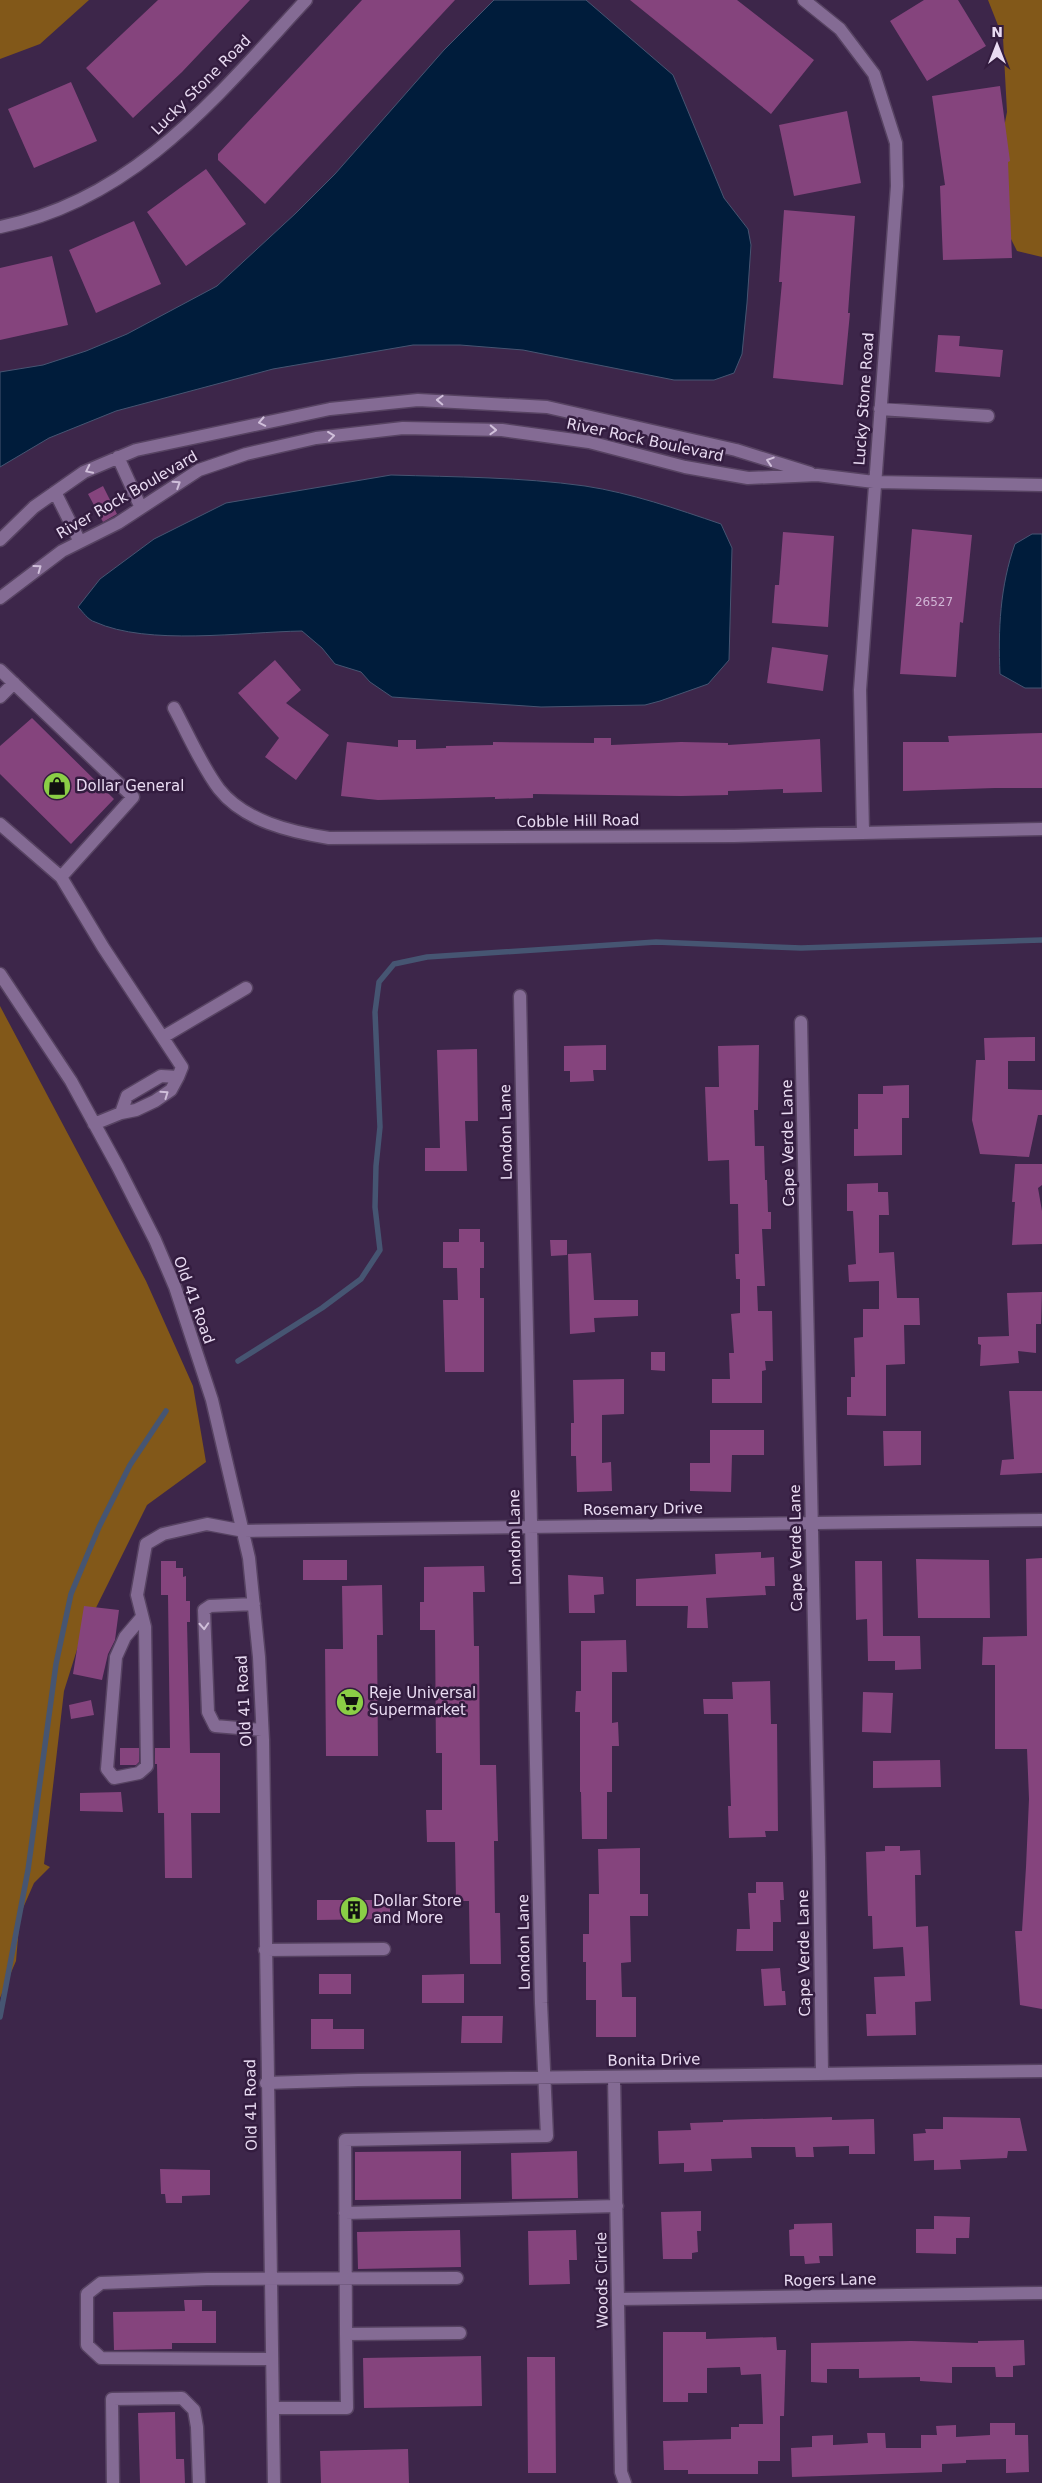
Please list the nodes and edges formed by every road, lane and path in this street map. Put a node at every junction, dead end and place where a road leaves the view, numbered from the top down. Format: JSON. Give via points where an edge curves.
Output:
{"nodes":[{"id":1,"x":306,"y":0,"type":"edge"},
{"id":2,"x":804,"y":0,"type":"edge"},
{"id":3,"x":0,"y":227,"type":"edge"},
{"id":4,"x":880,"y":408,"type":"junction"},
{"id":5,"x":988,"y":416,"type":"dead end"},
{"id":6,"x":118,"y":457,"type":"junction"},
{"id":7,"x":817,"y":475,"type":"junction"},
{"id":8,"x":874,"y":482,"type":"junction"},
{"id":9,"x":1042,"y":485,"type":"edge"},
{"id":10,"x":55,"y":492,"type":"junction"},
{"id":11,"x":141,"y":508,"type":"junction"},
{"id":12,"x":0,"y":540,"type":"edge"},
{"id":13,"x":80,"y":542,"type":"junction"},
{"id":14,"x":0,"y":598,"type":"edge"},
{"id":15,"x":0,"y":670,"type":"edge"},
{"id":16,"x":14,"y":683,"type":"junction"},
{"id":17,"x":0,"y":697,"type":"edge"},
{"id":18,"x":174,"y":708,"type":"dead end"},
{"id":19,"x":0,"y":824,"type":"edge"},
{"id":20,"x":1042,"y":829,"type":"edge"},
{"id":21,"x":863,"y":833,"type":"junction"},
{"id":22,"x":60,"y":876,"type":"junction"},
{"id":23,"x":0,"y":974,"type":"edge"},
{"id":24,"x":246,"y":988,"type":"dead end"},
{"id":25,"x":520,"y":996,"type":"dead end"},
{"id":26,"x":801,"y":1022,"type":"dead end"},
{"id":27,"x":163,"y":1037,"type":"junction"},
{"id":28,"x":178,"y":1077,"type":"junction"},
{"id":29,"x":120,"y":1113,"type":"junction"},
{"id":30,"x":94,"y":1124,"type":"junction"},
{"id":31,"x":1042,"y":1520,"type":"edge"},
{"id":32,"x":811,"y":1522,"type":"junction"},
{"id":33,"x":532,"y":1528,"type":"junction"},
{"id":34,"x":244,"y":1531,"type":"junction"},
{"id":35,"x":254,"y":1604,"type":"junction"},
{"id":36,"x":142,"y":1616,"type":"junction"},
{"id":37,"x":262,"y":1730,"type":"junction"},
{"id":38,"x":384,"y":1949,"type":"dead end"},
{"id":39,"x":265,"y":1950,"type":"junction"},
{"id":40,"x":1042,"y":2071,"type":"edge"},
{"id":41,"x":822,"y":2074,"type":"junction"},
{"id":42,"x":545,"y":2077,"type":"junction"},
{"id":43,"x":614,"y":2077,"type":"junction"},
{"id":44,"x":266,"y":2083,"type":"junction"},
{"id":45,"x":617,"y":2206,"type":"junction"},
{"id":46,"x":345,"y":2213,"type":"junction"},
{"id":47,"x":457,"y":2278,"type":"dead end"},
{"id":48,"x":346,"y":2279,"type":"junction"},
{"id":49,"x":270,"y":2280,"type":"junction"},
{"id":50,"x":1042,"y":2293,"type":"edge"},
{"id":51,"x":619,"y":2299,"type":"junction"},
{"id":52,"x":460,"y":2333,"type":"dead end"},
{"id":53,"x":346,"y":2334,"type":"junction"},
{"id":54,"x":272,"y":2359,"type":"junction"},
{"id":55,"x":273,"y":2408,"type":"junction"},
{"id":56,"x":113,"y":2483,"type":"edge"},
{"id":57,"x":199,"y":2483,"type":"edge"},
{"id":58,"x":274,"y":2483,"type":"edge"},
{"id":59,"x":625,"y":2483,"type":"edge"}],
"edges":[{"from":1,"to":3,"type":"street","name":"Lucky Stone Road","via":[[184,129],[130,172],[43,216]]},
{"from":2,"to":4,"type":"street","name":"Lucky Stone Road","via":[[840,29],[874,74],[896,143],[897,186]]},
{"from":4,"to":5,"type":"street"},
{"from":4,"to":8,"type":"street","name":"Lucky Stone Road"},
{"from":7,"to":6,"type":"street","name":"River Rock Boulevard","one_way":true,"via":[[736,450],[547,407],[418,400],[330,408],[136,450]]},
{"from":6,"to":10,"type":"street","name":"River Rock Boulevard","one_way":true,"via":[[84,472]]},
{"from":6,"to":11,"type":"street"},
{"from":7,"to":8,"type":"street","name":"River Rock Boulevard"},
{"from":11,"to":7,"type":"street","name":"River Rock Boulevard","one_way":true,"via":[[199,470],[246,454],[316,438],[403,428],[502,430],[589,442],[685,467],[748,478]]},
{"from":8,"to":9,"type":"street","name":"River Rock Boulevard"},
{"from":8,"to":21,"type":"street","name":"Lucky Stone Road","via":[[860,690]]},
{"from":10,"to":12,"type":"street","name":"River Rock Boulevard","via":[[34,507]]},
{"from":10,"to":13,"type":"street"},
{"from":11,"to":13,"type":"street","name":"River Rock Boulevard"},
{"from":14,"to":13,"type":"street","name":"River Rock Boulevard","one_way":true,"via":[[62,551]]},
{"from":15,"to":16,"type":"street"},
{"from":16,"to":17,"type":"street"},
{"from":16,"to":22,"type":"street","via":[[133,798]]},
{"from":18,"to":21,"type":"street","name":"Cobble Hill Road","via":[[220,790],[236,805],[258,817],[303,834],[358,839]]},
{"from":19,"to":22,"type":"street"},
{"from":20,"to":21,"type":"street","name":"Cobble Hill Road"},
{"from":22,"to":27,"type":"street"},
{"from":23,"to":30,"type":"street","name":"Old 41 Road","via":[[32,1019]]},
{"from":24,"to":27,"type":"street"},
{"from":25,"to":33,"type":"street","name":"London Lane"},
{"from":26,"to":32,"type":"street","name":"Cape Verde Lane"},
{"from":27,"to":28,"type":"street","via":[[182,1067]]},
{"from":29,"to":28,"type":"street","one_way":true,"via":[[155,1101],[171,1090]]},
{"from":28,"to":29,"type":"street","via":[[161,1076],[127,1096]]},
{"from":29,"to":30,"type":"street"},
{"from":30,"to":34,"type":"street","name":"Old 41 Road","via":[[155,1240],[175,1288],[212,1400]]},
{"from":31,"to":32,"type":"street","name":"Rosemary Drive"},
{"from":32,"to":33,"type":"street","name":"Rosemary Drive"},
{"from":32,"to":41,"type":"street","name":"Cape Verde Lane"},
{"from":33,"to":34,"type":"street","name":"Rosemary Drive"},
{"from":33,"to":42,"type":"street","name":"London Lane"},
{"from":34,"to":35,"type":"street","name":"Old 41 Road"},
{"from":34,"to":36,"type":"street","name":"Rosemary Drive","via":[[207,1524],[163,1534],[146,1544],[137,1595]]},
{"from":35,"to":37,"type":"street","name":"Old 41 Road"},
{"from":35,"to":37,"type":"street","one_way":true,"via":[[210,1606],[204,1610],[208,1712],[215,1726]]},
{"from":36,"to":36,"type":"street","name":"Rosemary Drive","via":[[145,1627],[147,1766],[140,1774],[114,1778],[107,1769],[116,1658],[125,1637]]},
{"from":37,"to":39,"type":"street","name":"Old 41 Road"},
{"from":38,"to":39,"type":"street"},
{"from":39,"to":44,"type":"street","name":"Old 41 Road"},
{"from":40,"to":41,"type":"street","name":"Bonita Drive"},
{"from":41,"to":43,"type":"street","name":"Bonita Drive"},
{"from":42,"to":43,"type":"street","name":"Bonita Drive"},
{"from":42,"to":44,"type":"street","name":"Bonita Drive"},
{"from":42,"to":46,"type":"street","name":"London Lane","via":[[547,2136],[345,2140]]},
{"from":43,"to":45,"type":"street","name":"Woods Circle"},
{"from":44,"to":49,"type":"street","name":"Old 41 Road"},
{"from":45,"to":46,"type":"street"},
{"from":45,"to":51,"type":"street","name":"Woods Circle"},
{"from":46,"to":48,"type":"street"},
{"from":47,"to":48,"type":"street"},
{"from":48,"to":49,"type":"street"},
{"from":48,"to":53,"type":"street"},
{"from":49,"to":54,"type":"street","name":"Old 41 Road"},
{"from":49,"to":54,"type":"street","via":[[101,2283],[88,2294],[87,2345],[101,2358]]},
{"from":50,"to":51,"type":"street","name":"Rogers Lane"},
{"from":51,"to":59,"type":"street","name":"Woods Circle","via":[[621,2472]]},
{"from":52,"to":53,"type":"street"},
{"from":53,"to":55,"type":"street","via":[[347,2408]]},
{"from":54,"to":55,"type":"street","name":"Old 41 Road"},
{"from":55,"to":58,"type":"street","name":"Old 41 Road"},
{"from":56,"to":57,"type":"street","via":[[112,2399],[182,2398],[194,2410]]}]}
